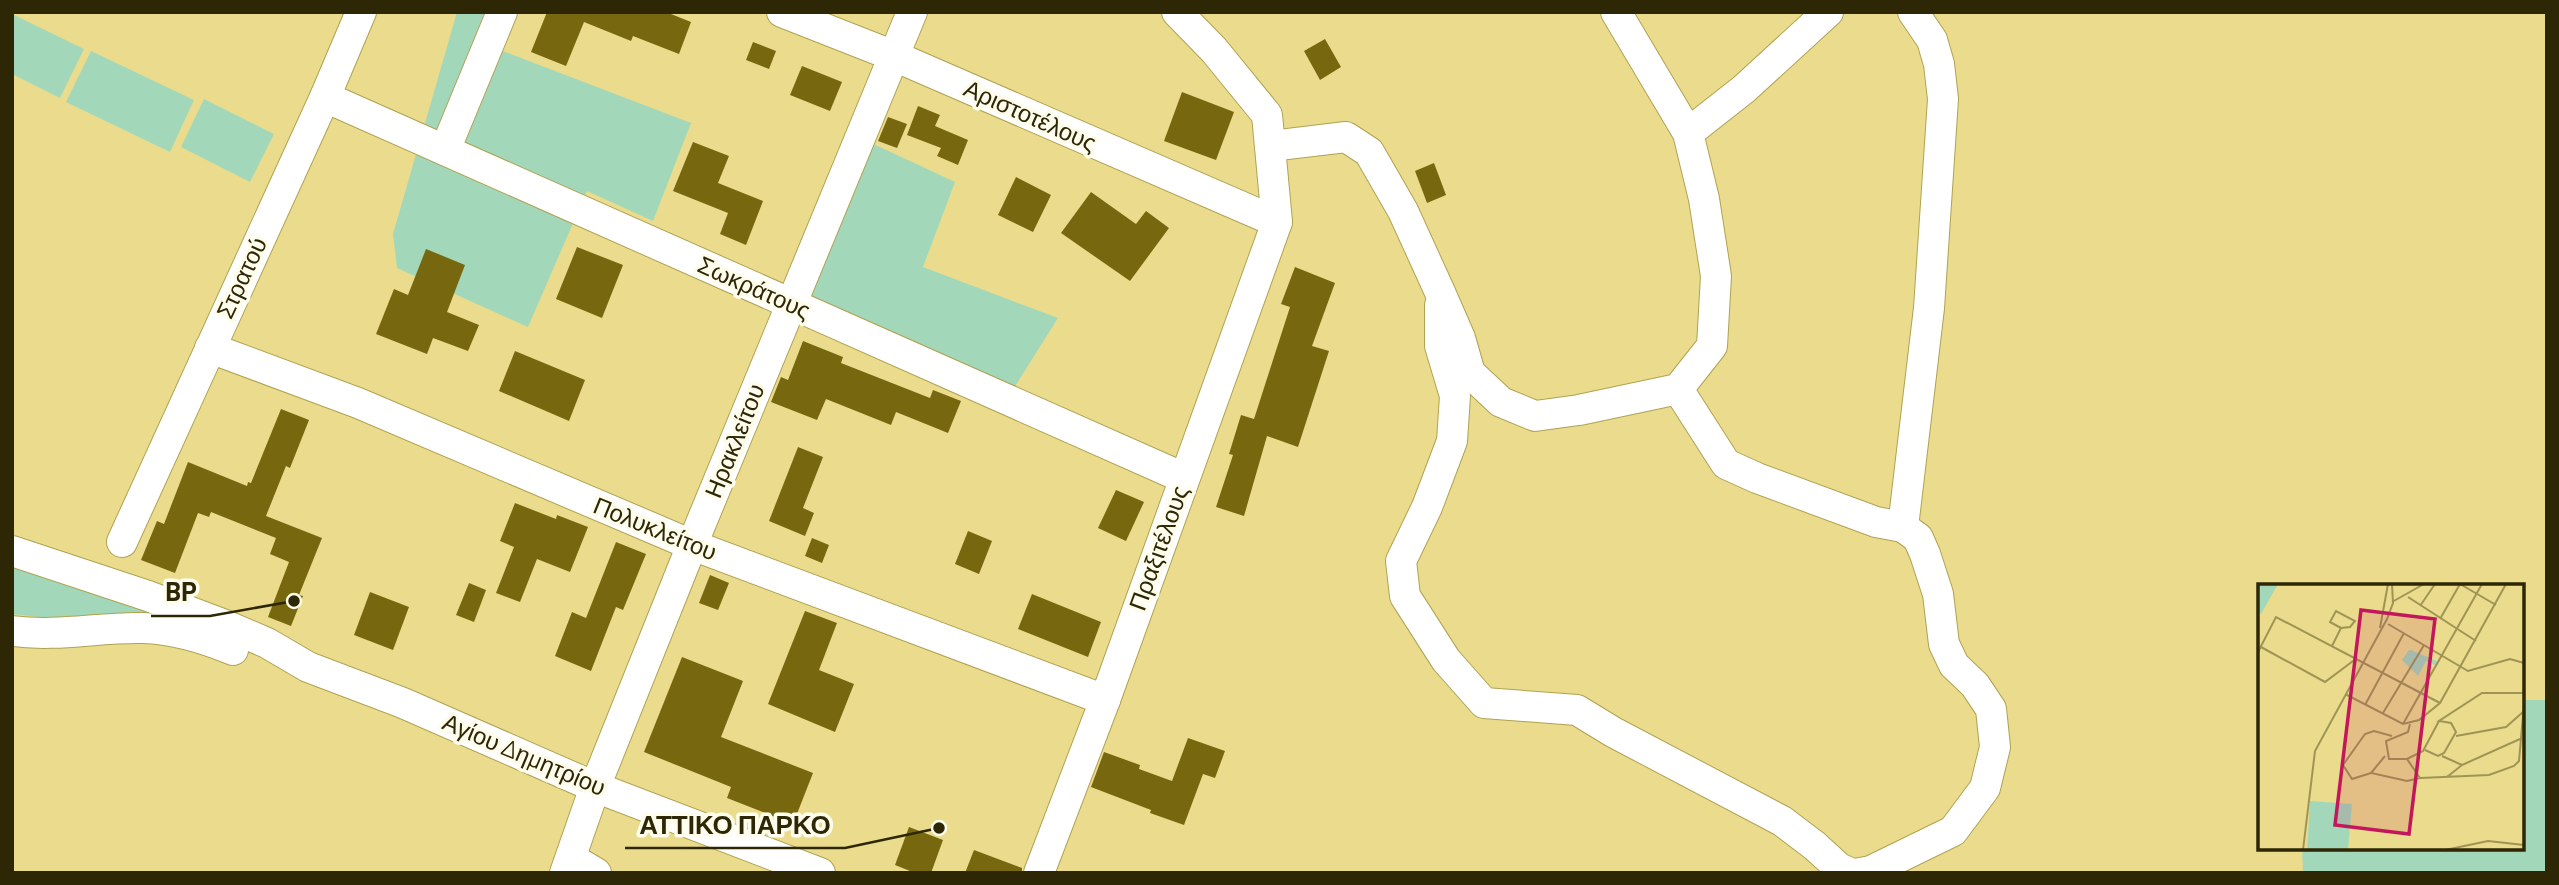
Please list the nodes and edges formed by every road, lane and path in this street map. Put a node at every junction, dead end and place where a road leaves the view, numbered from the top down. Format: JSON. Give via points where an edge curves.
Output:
{"nodes":[{"id":1,"x":361,"y":12,"type":"edge"},
{"id":2,"x":502,"y":12,"type":"edge"},
{"id":3,"x":782,"y":12,"type":"edge"},
{"id":4,"x":912,"y":12,"type":"edge"},
{"id":5,"x":1177,"y":12,"type":"edge"},
{"id":6,"x":1616,"y":12,"type":"edge"},
{"id":7,"x":1828,"y":12,"type":"edge"},
{"id":8,"x":1913,"y":12,"type":"edge"},
{"id":9,"x":894,"y":56,"type":"junction"},
{"id":10,"x":325,"y":97,"type":"junction"},
{"id":11,"x":1688,"y":133,"type":"junction"},
{"id":12,"x":1270,"y":146,"type":"junction"},
{"id":13,"x":445,"y":150,"type":"junction"},
{"id":14,"x":1277,"y":222,"type":"junction"},
{"id":15,"x":1439,"y":290,"type":"junction"},
{"id":16,"x":791,"y":305,"type":"junction"},
{"id":17,"x":210,"y":348,"type":"junction"},
{"id":18,"x":1678,"y":389,"type":"junction"},
{"id":19,"x":1184,"y":478,"type":"junction"},
{"id":20,"x":1903,"y":527,"type":"junction"},
{"id":21,"x":122,"y":542,"type":"dead end"},
{"id":22,"x":692,"y":545,"type":"junction"},
{"id":23,"x":12,"y":551,"type":"edge"},
{"id":24,"x":12,"y":631,"type":"edge"},
{"id":25,"x":308,"y":667,"type":"junction"},
{"id":26,"x":1105,"y":699,"type":"junction"},
{"id":27,"x":595,"y":787,"type":"junction"},
{"id":28,"x":568,"y":865,"type":"edge"},
{"id":29,"x":596,"y":873,"type":"edge"},
{"id":30,"x":820,"y":873,"type":"edge"},
{"id":31,"x":1039,"y":873,"type":"edge"},
{"id":32,"x":1850,"y":873,"type":"edge"},
{"id":33,"x":1860,"y":873,"type":"edge"}],
"edges":[{"from":1,"to":10,"type":"street","name":"Στρατού"},
{"from":2,"to":13,"type":"street"},
{"from":3,"to":9,"type":"street","name":"Αριστοτέλους"},
{"from":4,"to":9,"type":"street","name":"Ηρακλείτου"},
{"from":5,"to":12,"type":"street","via":[[1267,115]]},
{"from":6,"to":11,"type":"street"},
{"from":7,"to":11,"type":"street"},
{"from":8,"to":20,"type":"street","via":[[1932,40],[1943,99],[1929,308]]},
{"from":9,"to":14,"type":"street","name":"Αριστοτέλους"},
{"from":9,"to":16,"type":"street","name":"Ηρακλείτου"},
{"from":10,"to":13,"type":"street","name":"Σωκράτους"},
{"from":10,"to":17,"type":"street","name":"Στρατού"},
{"from":11,"to":18,"type":"street","via":[[1716,276],[1712,346]]},
{"from":12,"to":14,"type":"street"},
{"from":12,"to":15,"type":"street","via":[[1346,137],[1368,152]]},
{"from":13,"to":16,"type":"street","name":"Σωκράτους"},
{"from":14,"to":19,"type":"street","name":"Πραξιτέλους"},
{"from":15,"to":18,"type":"street","via":[[1470,373],[1501,402],[1535,416]]},
{"from":15,"to":32,"type":"street","via":[[1440,346],[1455,396],[1452,441],[1401,561],[1405,596],[1446,660],[1484,703],[1577,710],[1782,821]]},
{"from":16,"to":19,"type":"street","name":"Σωκράτους"},
{"from":16,"to":22,"type":"street","name":"Ηρακλείτου"},
{"from":17,"to":21,"type":"street","name":"Στρατού"},
{"from":17,"to":22,"type":"street","name":"Πολυκλείτου","via":[[358,403]]},
{"from":18,"to":20,"type":"street","via":[[1726,464],[1876,522]]},
{"from":19,"to":26,"type":"street","name":"Πραξιτέλους"},
{"from":20,"to":33,"type":"street","via":[[1918,538],[1925,554],[1938,594],[1944,644],[1954,665],[1991,709],[1994,747],[1985,788],[1953,831]]},
{"from":22,"to":26,"type":"street","name":"Πολυκλείτου"},
{"from":22,"to":27,"type":"street","name":"Ηρακλείτου"},
{"from":23,"to":25,"type":"street","name":"Αγίου Δημητρίου","via":[[225,625]]},
{"from":24,"to":25,"type":"street","name":"Αγίου Δημητρίου","via":[[63,634],[157,629],[200,637],[260,662]]},
{"from":25,"to":27,"type":"street","name":"Αγίου Δημητρίου"},
{"from":26,"to":31,"type":"street","name":"Πραξιτέλους"},
{"from":27,"to":28,"type":"street","name":"Ηρακλείτου"},
{"from":27,"to":30,"type":"street","name":"Αγίου Δημητρίου"},
{"from":28,"to":29,"type":"street"}]}
